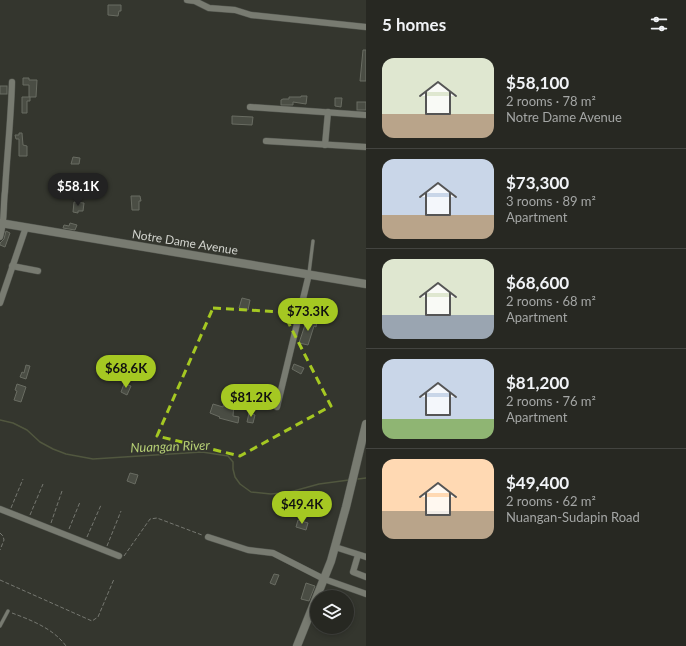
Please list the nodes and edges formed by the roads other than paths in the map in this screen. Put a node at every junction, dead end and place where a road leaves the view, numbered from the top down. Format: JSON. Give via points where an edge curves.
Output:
{"nodes":[{"id":1,"x":187,"y":0,"type":"edge"},
{"id":2,"x":366,"y":27,"type":"edge"},
{"id":3,"x":12,"y":82,"type":"dead end"},
{"id":4,"x":250,"y":107,"type":"dead end"},
{"id":5,"x":328,"y":112,"type":"junction"},
{"id":6,"x":366,"y":115,"type":"edge"},
{"id":7,"x":266,"y":141,"type":"dead end"},
{"id":8,"x":325,"y":145,"type":"junction"},
{"id":9,"x":366,"y":147,"type":"edge"},
{"id":10,"x":2,"y":224,"type":"edge"},
{"id":11,"x":26,"y":227,"type":"junction"},
{"id":12,"x":0,"y":237,"type":"edge"},
{"id":13,"x":313,"y":241,"type":"dead end"},
{"id":14,"x":12,"y":266,"type":"junction"},
{"id":15,"x":38,"y":271,"type":"dead end"},
{"id":16,"x":309,"y":274,"type":"junction"},
{"id":17,"x":366,"y":284,"type":"edge"},
{"id":18,"x":0,"y":303,"type":"edge"},
{"id":19,"x":277,"y":407,"type":"dead end"},
{"id":20,"x":366,"y":424,"type":"edge"},
{"id":21,"x":0,"y":508,"type":"edge"},
{"id":22,"x":208,"y":537,"type":"road end"},
{"id":23,"x":335,"y":547,"type":"junction"},
{"id":24,"x":358,"y":555,"type":"junction"},
{"id":25,"x":119,"y":556,"type":"road end"},
{"id":26,"x":366,"y":557,"type":"edge"},
{"id":27,"x":366,"y":577,"type":"edge"},
{"id":28,"x":324,"y":579,"type":"junction"},
{"id":29,"x":366,"y":594,"type":"edge"},
{"id":30,"x":8,"y":611,"type":"road end"},
{"id":31,"x":0,"y":626,"type":"edge"},
{"id":32,"x":297,"y":646,"type":"edge"}],
"edges":[{"from":1,"to":2,"type":"street","via":[[209,8],[229,9],[251,15]]},
{"from":3,"to":10,"type":"street","via":[[12,113]]},
{"from":4,"to":5,"type":"street"},
{"from":5,"to":6,"type":"street"},
{"from":5,"to":8,"type":"street"},
{"from":7,"to":8,"type":"street"},
{"from":8,"to":9,"type":"street"},
{"from":10,"to":11,"type":"street","name":"Notre Dame Avenue"},
{"from":10,"to":12,"type":"street"},
{"from":11,"to":14,"type":"street"},
{"from":11,"to":16,"type":"street","name":"Notre Dame Avenue"},
{"from":13,"to":16,"type":"lane"},
{"from":14,"to":15,"type":"street"},
{"from":14,"to":18,"type":"street"},
{"from":16,"to":17,"type":"street","name":"Notre Dame Avenue"},
{"from":16,"to":19,"type":"street"},
{"from":20,"to":23,"type":"street"},
{"from":21,"to":25,"type":"street"},
{"from":22,"to":28,"type":"street","via":[[248,550],[273,553]]},
{"from":23,"to":24,"type":"street"},
{"from":23,"to":28,"type":"street"},
{"from":24,"to":26,"type":"street"},
{"from":24,"to":27,"type":"street","via":[[353,572]]},
{"from":28,"to":29,"type":"street"},
{"from":28,"to":32,"type":"street"},
{"from":30,"to":31,"type":"lane"}]}
